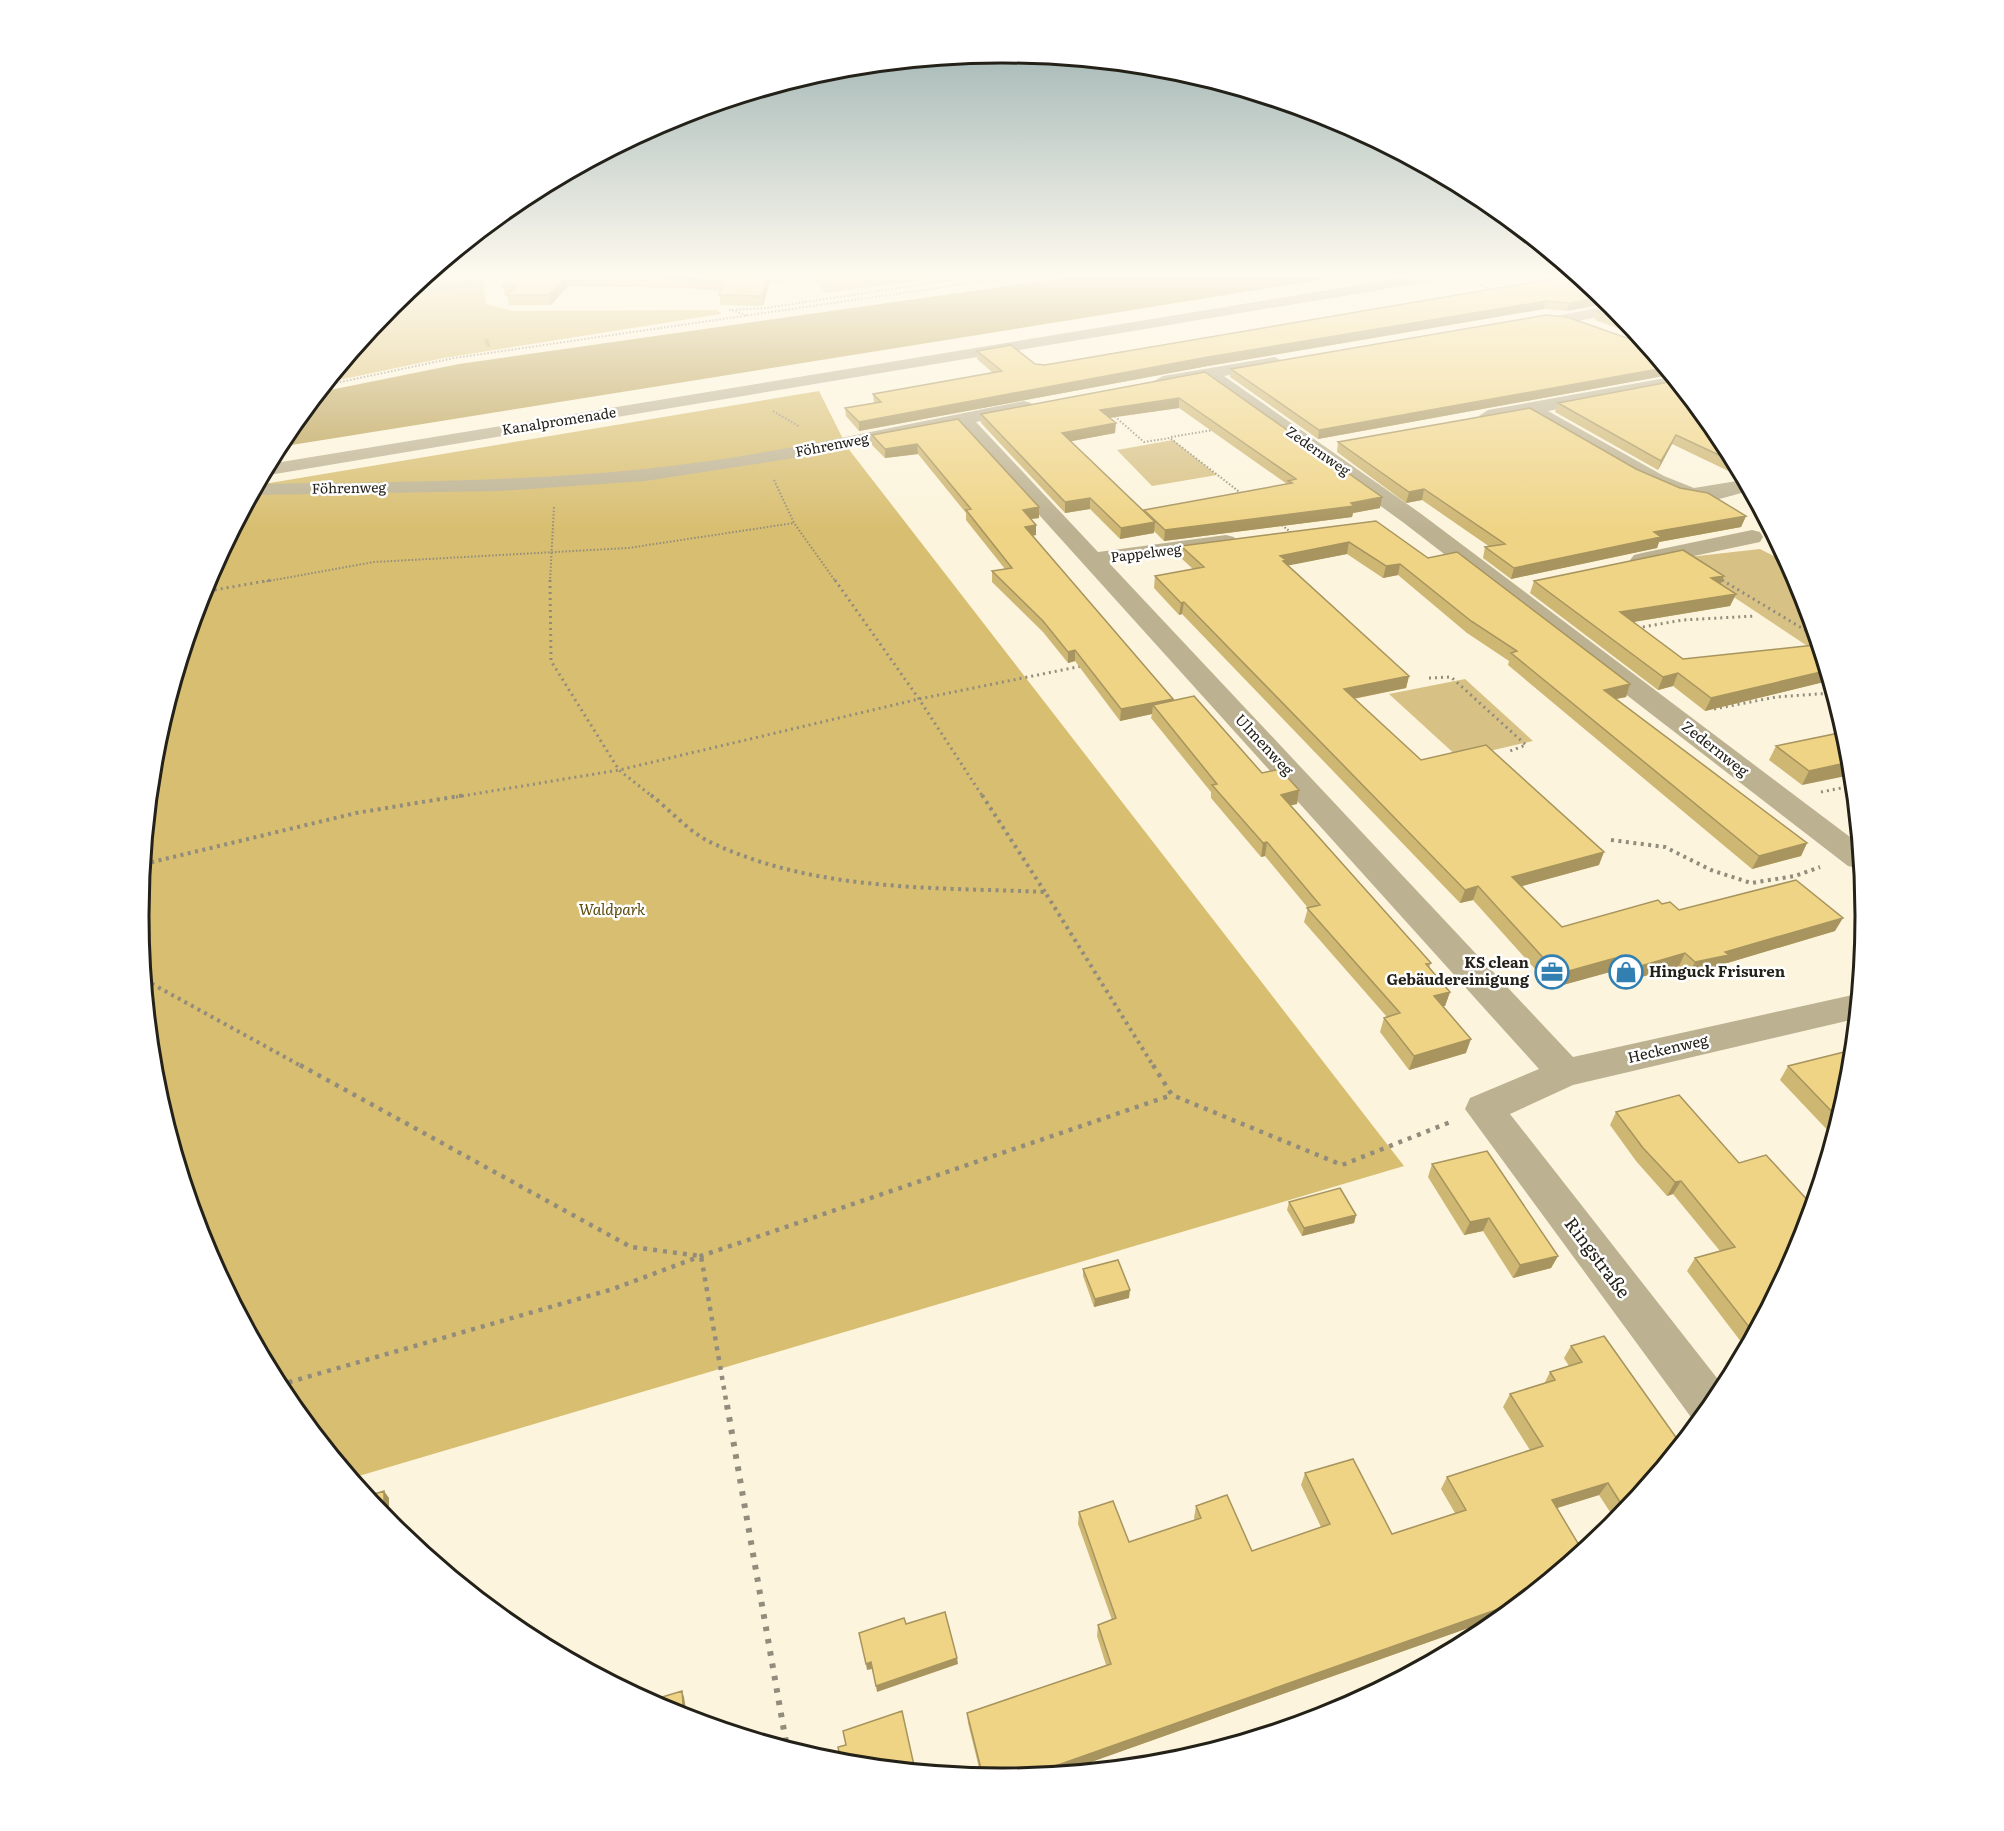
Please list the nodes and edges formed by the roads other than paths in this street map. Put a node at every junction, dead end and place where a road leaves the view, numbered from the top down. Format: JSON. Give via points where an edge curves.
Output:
{"nodes":[{"id":1,"x":938,"y":358,"type":"edge"},
{"id":2,"x":1289,"y":359,"type":"edge"},
{"id":3,"x":1208,"y":373,"type":"junction"},
{"id":4,"x":1667,"y":383,"type":"edge"},
{"id":5,"x":1143,"y":385,"type":"edge"},
{"id":6,"x":1043,"y":403,"type":"edge"},
{"id":7,"x":1530,"y":408,"type":"junction"},
{"id":8,"x":962,"y":418,"type":"junction"},
{"id":9,"x":1473,"y":418,"type":"edge"},
{"id":10,"x":276,"y":469,"type":"edge"},
{"id":11,"x":1739,"y":487,"type":"edge"},
{"id":12,"x":264,"y":490,"type":"edge"},
{"id":13,"x":1412,"y":518,"type":"junction"},
{"id":14,"x":1379,"y":522,"type":"edge"},
{"id":15,"x":1284,"y":527,"type":"edge"},
{"id":16,"x":1752,"y":537,"type":"dead end"},
{"id":17,"x":1094,"y":560,"type":"junction"},
{"id":18,"x":1621,"y":565,"type":"edge"},
{"id":19,"x":1852,"y":853,"type":"edge"},
{"id":20,"x":1849,"y":1008,"type":"edge"},
{"id":21,"x":1565,"y":1073,"type":"junction"},
{"id":22,"x":1484,"y":1109,"type":"joint"},
{"id":23,"x":1704,"y":1399,"type":"edge"}],
"edges":[{"from":1,"to":10,"type":"street","name":"Kanalpromenade"},
{"from":2,"to":3,"type":"street"},
{"from":3,"to":5,"type":"street"},
{"from":3,"to":13,"type":"street","name":"Zedernweg","via":[[1325,446]]},
{"from":4,"to":7,"type":"street"},
{"from":6,"to":8,"type":"street","name":"Föhrenweg"},
{"from":7,"to":9,"type":"street"},
{"from":7,"to":11,"type":"street","via":[[1657,480],[1688,493]]},
{"from":8,"to":12,"type":"street","name":"Föhrenweg","via":[[764,458],[645,475],[447,486]]},
{"from":8,"to":17,"type":"street","name":"Ulmenweg"},
{"from":13,"to":14,"type":"street"},
{"from":13,"to":19,"type":"street","name":"Zedernweg","via":[[1518,586],[1673,716]]},
{"from":15,"to":17,"type":"street","name":"Pappelweg"},
{"from":16,"to":18,"type":"street"},
{"from":17,"to":21,"type":"street","name":"Ulmenweg"},
{"from":20,"to":21,"type":"street","name":"Heckenweg"},
{"from":21,"to":22,"type":"street","name":"Heckenweg"},
{"from":22,"to":23,"type":"street","name":"Ringstraße"}]}
